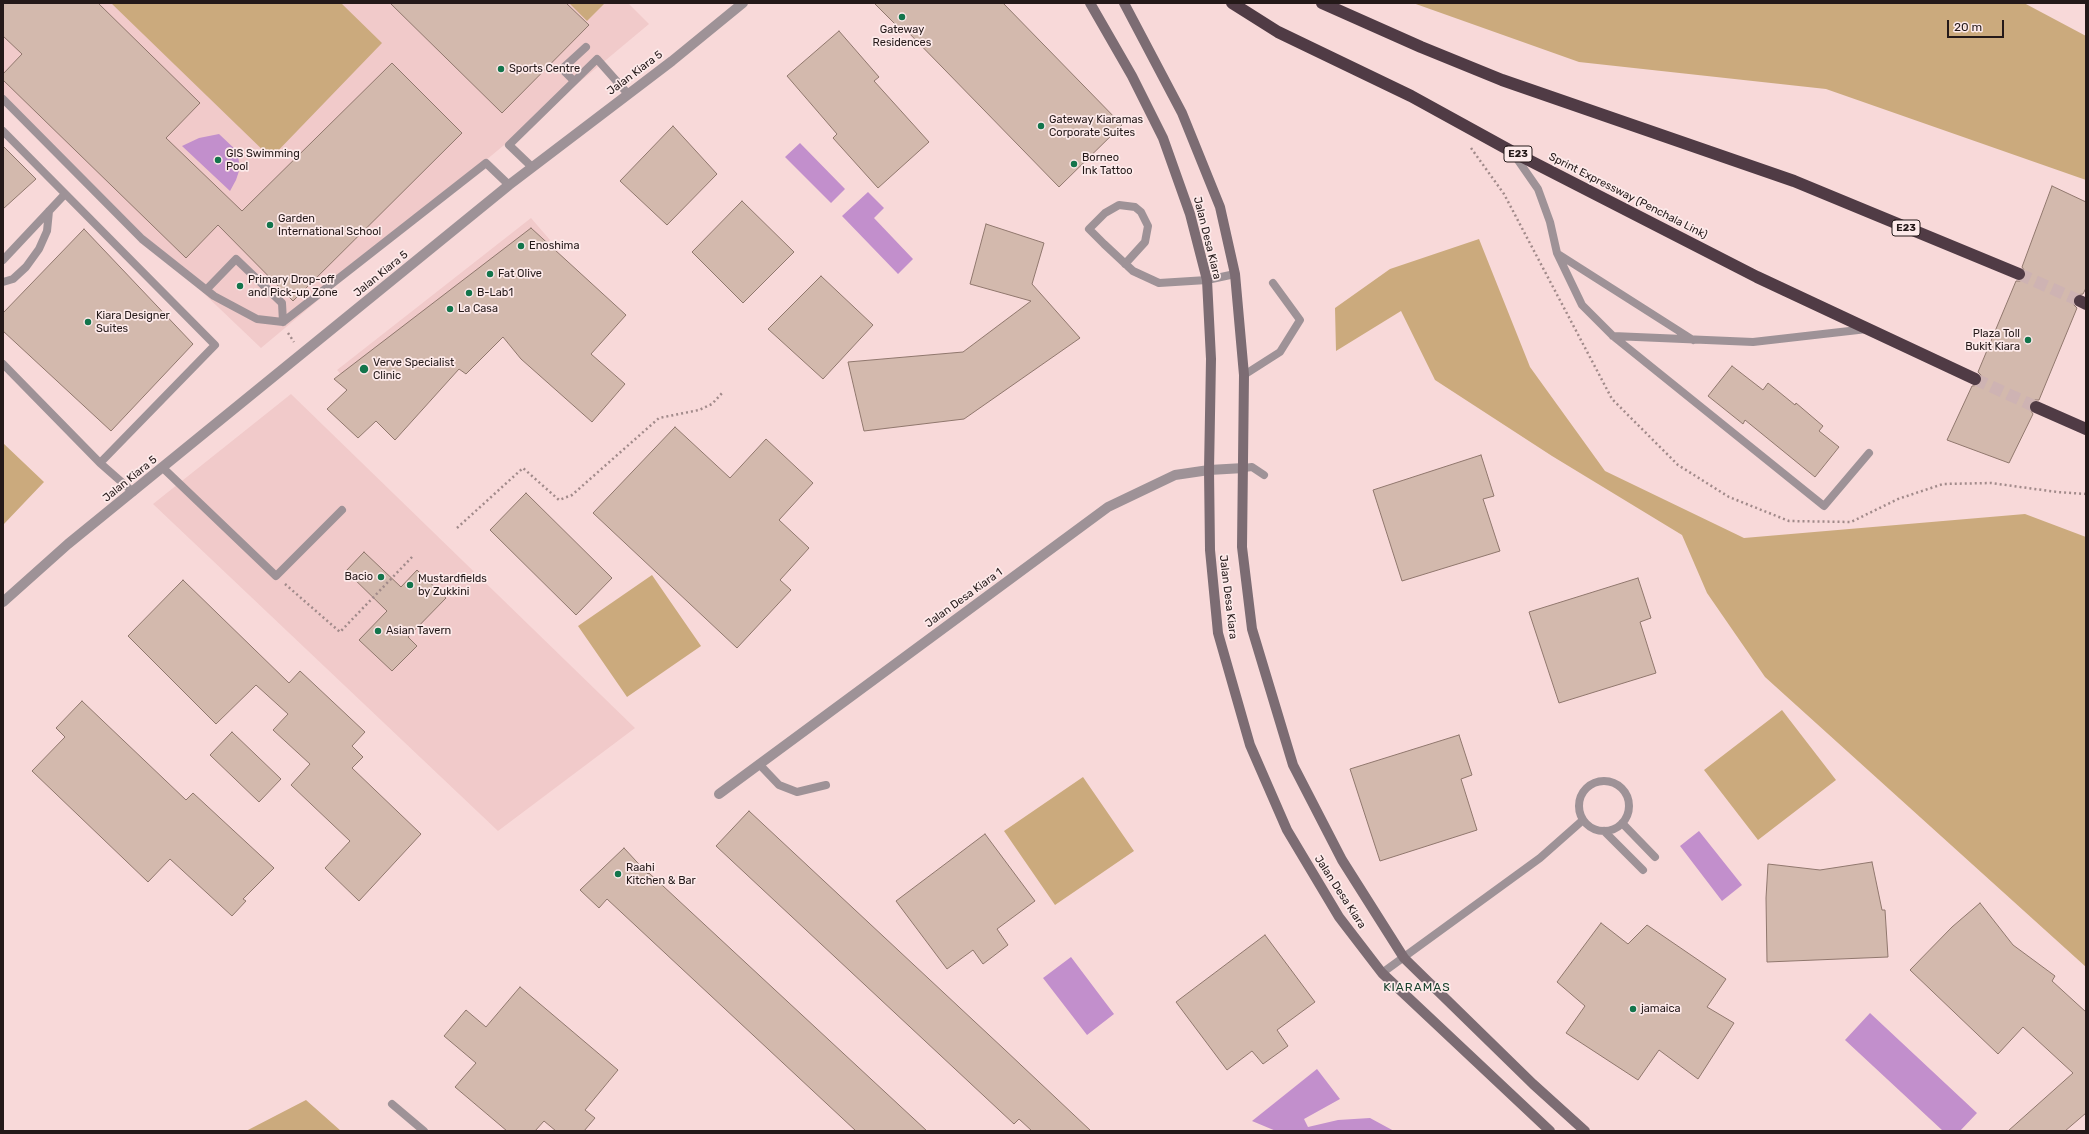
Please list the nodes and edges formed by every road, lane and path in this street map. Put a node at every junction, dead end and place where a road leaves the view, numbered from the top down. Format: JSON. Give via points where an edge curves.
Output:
{"nodes":[{"id":1,"x":743,"y":3,"type":"edge"},
{"id":2,"x":1090,"y":3,"type":"edge"},
{"id":3,"x":1124,"y":3,"type":"edge"},
{"id":4,"x":1232,"y":3,"type":"edge"},
{"id":5,"x":1322,"y":3,"type":"edge"},
{"id":6,"x":586,"y":47,"type":"dead end"},
{"id":7,"x":574,"y":81,"type":"junction"},
{"id":8,"x":628,"y":94,"type":"junction"},
{"id":9,"x":3,"y":99,"type":"edge"},
{"id":10,"x":3,"y":131,"type":"edge"},
{"id":11,"x":1471,"y":147,"type":"dead end"},
{"id":12,"x":1511,"y":151,"type":"junction"},
{"id":13,"x":532,"y":167,"type":"junction"},
{"id":14,"x":508,"y":185,"type":"junction"},
{"id":15,"x":66,"y":194,"type":"junction"},
{"id":16,"x":49,"y":211,"type":"junction"},
{"id":17,"x":1557,"y":253,"type":"junction"},
{"id":18,"x":3,"y":260,"type":"edge"},
{"id":19,"x":1125,"y":264,"type":"junction"},
{"id":20,"x":1235,"y":274,"type":"junction"},
{"id":21,"x":2019,"y":274,"type":"tunnel mouth"},
{"id":22,"x":1207,"y":280,"type":"junction"},
{"id":23,"x":3,"y":282,"type":"edge"},
{"id":24,"x":1273,"y":283,"type":"dead end"},
{"id":25,"x":206,"y":290,"type":"junction"},
{"id":26,"x":283,"y":322,"type":"junction"},
{"id":27,"x":1867,"y":329,"type":"junction"},
{"id":28,"x":287,"y":331,"type":"dead end"},
{"id":29,"x":1612,"y":336,"type":"junction"},
{"id":30,"x":293,"y":340,"type":"dead end"},
{"id":31,"x":1693,"y":340,"type":"junction"},
{"id":32,"x":3,"y":364,"type":"edge"},
{"id":33,"x":1244,"y":376,"type":"junction"},
{"id":34,"x":1975,"y":379,"type":"tunnel mouth"},
{"id":35,"x":723,"y":392,"type":"dead end"},
{"id":36,"x":2036,"y":408,"type":"tunnel mouth"},
{"id":37,"x":2086,"y":429,"type":"edge"},
{"id":38,"x":1869,"y":453,"type":"dead end"},
{"id":39,"x":100,"y":463,"type":"junction"},
{"id":40,"x":163,"y":468,"type":"junction"},
{"id":41,"x":1244,"y":468,"type":"junction"},
{"id":42,"x":1209,"y":470,"type":"junction"},
{"id":43,"x":1264,"y":475,"type":"dead end"},
{"id":44,"x":133,"y":492,"type":"junction"},
{"id":45,"x":2086,"y":494,"type":"edge"},
{"id":46,"x":342,"y":510,"type":"dead end"},
{"id":47,"x":457,"y":528,"type":"dead end"},
{"id":48,"x":413,"y":556,"type":"dead end"},
{"id":49,"x":276,"y":576,"type":"junction"},
{"id":50,"x":3,"y":602,"type":"edge"},
{"id":51,"x":759,"y":764,"type":"junction"},
{"id":52,"x":826,"y":785,"type":"dead end"},
{"id":53,"x":719,"y":794,"type":"dead end"},
{"id":54,"x":1583,"y":820,"type":"junction"},
{"id":55,"x":1622,"y":824,"type":"junction"},
{"id":56,"x":1604,"y":831,"type":"junction"},
{"id":57,"x":1655,"y":857,"type":"dead end"},
{"id":58,"x":1643,"y":870,"type":"dead end"},
{"id":59,"x":1404,"y":958,"type":"junction"},
{"id":60,"x":1382,"y":973,"type":"junction"},
{"id":61,"x":392,"y":1104,"type":"dead end"},
{"id":62,"x":424,"y":1131,"type":"edge"},
{"id":63,"x":1550,"y":1131,"type":"edge"},
{"id":64,"x":1585,"y":1131,"type":"edge"}],
"edges":[{"from":1,"to":8,"type":"street","name":"Jalan Kiara 5"},
{"from":2,"to":22,"type":"main road","name":"Jalan Desa Kiara","via":[[1132,76],[1163,138],[1190,214]]},
{"from":3,"to":20,"type":"main road","name":"Jalan Desa Kiara","via":[[1182,113],[1220,207]]},
{"from":4,"to":12,"type":"highway","name":"Sprint Expressway (Penchala Link)","number":"E23","via":[[1278,32],[1410,96]]},
{"from":5,"to":21,"type":"highway","number":"E23","via":[[1502,80],[1794,181]]},
{"from":6,"to":7,"type":"lane","via":[[562,70]]},
{"from":7,"to":8,"type":"lane","via":[[597,59]]},
{"from":7,"to":13,"type":"lane","via":[[509,145]]},
{"from":8,"to":13,"type":"street","name":"Jalan Kiara 5"},
{"from":9,"to":25,"type":"lane","via":[[142,239]]},
{"from":10,"to":15,"type":"lane"},
{"from":11,"to":45,"type":"path","via":[[1504,194],[1612,399],[1678,465],[1729,497],[1789,521],[1850,522],[1898,499],[1944,484],[1991,483]]},
{"from":12,"to":17,"type":"lane","via":[[1538,189],[1550,222]]},
{"from":12,"to":27,"type":"highway","name":"Sprint Expressway (Penchala Link)","number":"E23","via":[[1757,277]]},
{"from":13,"to":14,"type":"street","name":"Jalan Kiara 5"},
{"from":14,"to":26,"type":"lane","via":[[486,163]]},
{"from":14,"to":40,"type":"street","name":"Jalan Kiara 5"},
{"from":15,"to":16,"type":"lane"},
{"from":15,"to":39,"type":"lane","via":[[215,345]]},
{"from":16,"to":18,"type":"lane"},
{"from":16,"to":23,"type":"lane","via":[[47,232],[39,249],[12,279]]},
{"from":17,"to":29,"type":"lane","via":[[1582,305]]},
{"from":17,"to":31,"type":"lane"},
{"from":19,"to":19,"type":"lane","via":[[1090,229],[1105,213],[1119,205],[1131,206],[1141,212],[1148,226],[1145,242]]},
{"from":19,"to":22,"type":"lane","via":[[1159,284]]},
{"from":20,"to":22,"type":"lane"},
{"from":20,"to":33,"type":"main road","name":"Jalan Desa Kiara"},
{"from":22,"to":42,"type":"main road","name":"Jalan Desa Kiara","via":[[1211,344]]},
{"from":24,"to":33,"type":"lane","via":[[1300,320],[1280,352]]},
{"from":25,"to":26,"type":"lane","via":[[257,319]]},
{"from":25,"to":26,"type":"lane","via":[[236,259],[282,303]]},
{"from":27,"to":31,"type":"lane","via":[[1752,342]]},
{"from":27,"to":34,"type":"highway","name":"Sprint Expressway (Penchala Link)","number":"E23"},
{"from":28,"to":30,"type":"path"},
{"from":29,"to":31,"type":"lane"},
{"from":29,"to":38,"type":"lane","via":[[1824,506]]},
{"from":32,"to":39,"type":"lane"},
{"from":33,"to":41,"type":"main road","name":"Jalan Desa Kiara"},
{"from":35,"to":47,"type":"path","via":[[712,404],[699,410],[659,418],[572,495],[558,500],[523,468]]},
{"from":36,"to":37,"type":"highway"},
{"from":39,"to":44,"type":"lane"},
{"from":40,"to":44,"type":"street","name":"Jalan Kiara 5"},
{"from":40,"to":49,"type":"lane"},
{"from":41,"to":42,"type":"street","name":"Jalan Desa Kiara 1"},
{"from":41,"to":43,"type":"lane","via":[[1252,467]]},
{"from":41,"to":59,"type":"main road","name":"Jalan Desa Kiara","via":[[1242,547],[1252,629],[1293,765],[1342,860]]},
{"from":42,"to":51,"type":"street","name":"Jalan Desa Kiara 1","via":[[1175,475],[1108,507]]},
{"from":42,"to":60,"type":"main road","name":"Jalan Desa Kiara","via":[[1210,550],[1218,633],[1250,745],[1287,830],[1339,917]]},
{"from":44,"to":50,"type":"street","name":"Jalan Kiara 5","via":[[68,544]]},
{"from":46,"to":49,"type":"lane"},
{"from":48,"to":49,"type":"path","via":[[340,632]]},
{"from":51,"to":52,"type":"lane","via":[[779,784],[797,792]]},
{"from":51,"to":53,"type":"street","name":"Jalan Desa Kiara 1"},
{"from":54,"to":55,"type":"lane","via":[[1579,805],[1585,790],[1598,782],[1606,782],[1614,784],[1626,795],[1628,811]]},
{"from":54,"to":56,"type":"lane","via":[[1589,826]]},
{"from":54,"to":59,"type":"lane","via":[[1540,858]]},
{"from":55,"to":56,"type":"lane","via":[[1613,830]]},
{"from":55,"to":57,"type":"lane"},
{"from":56,"to":58,"type":"lane"},
{"from":59,"to":60,"type":"lane"},
{"from":59,"to":64,"type":"main road","name":"Jalan Desa Kiara"},
{"from":60,"to":63,"type":"main road","name":"Jalan Desa Kiara"},
{"from":61,"to":62,"type":"lane"}]}
